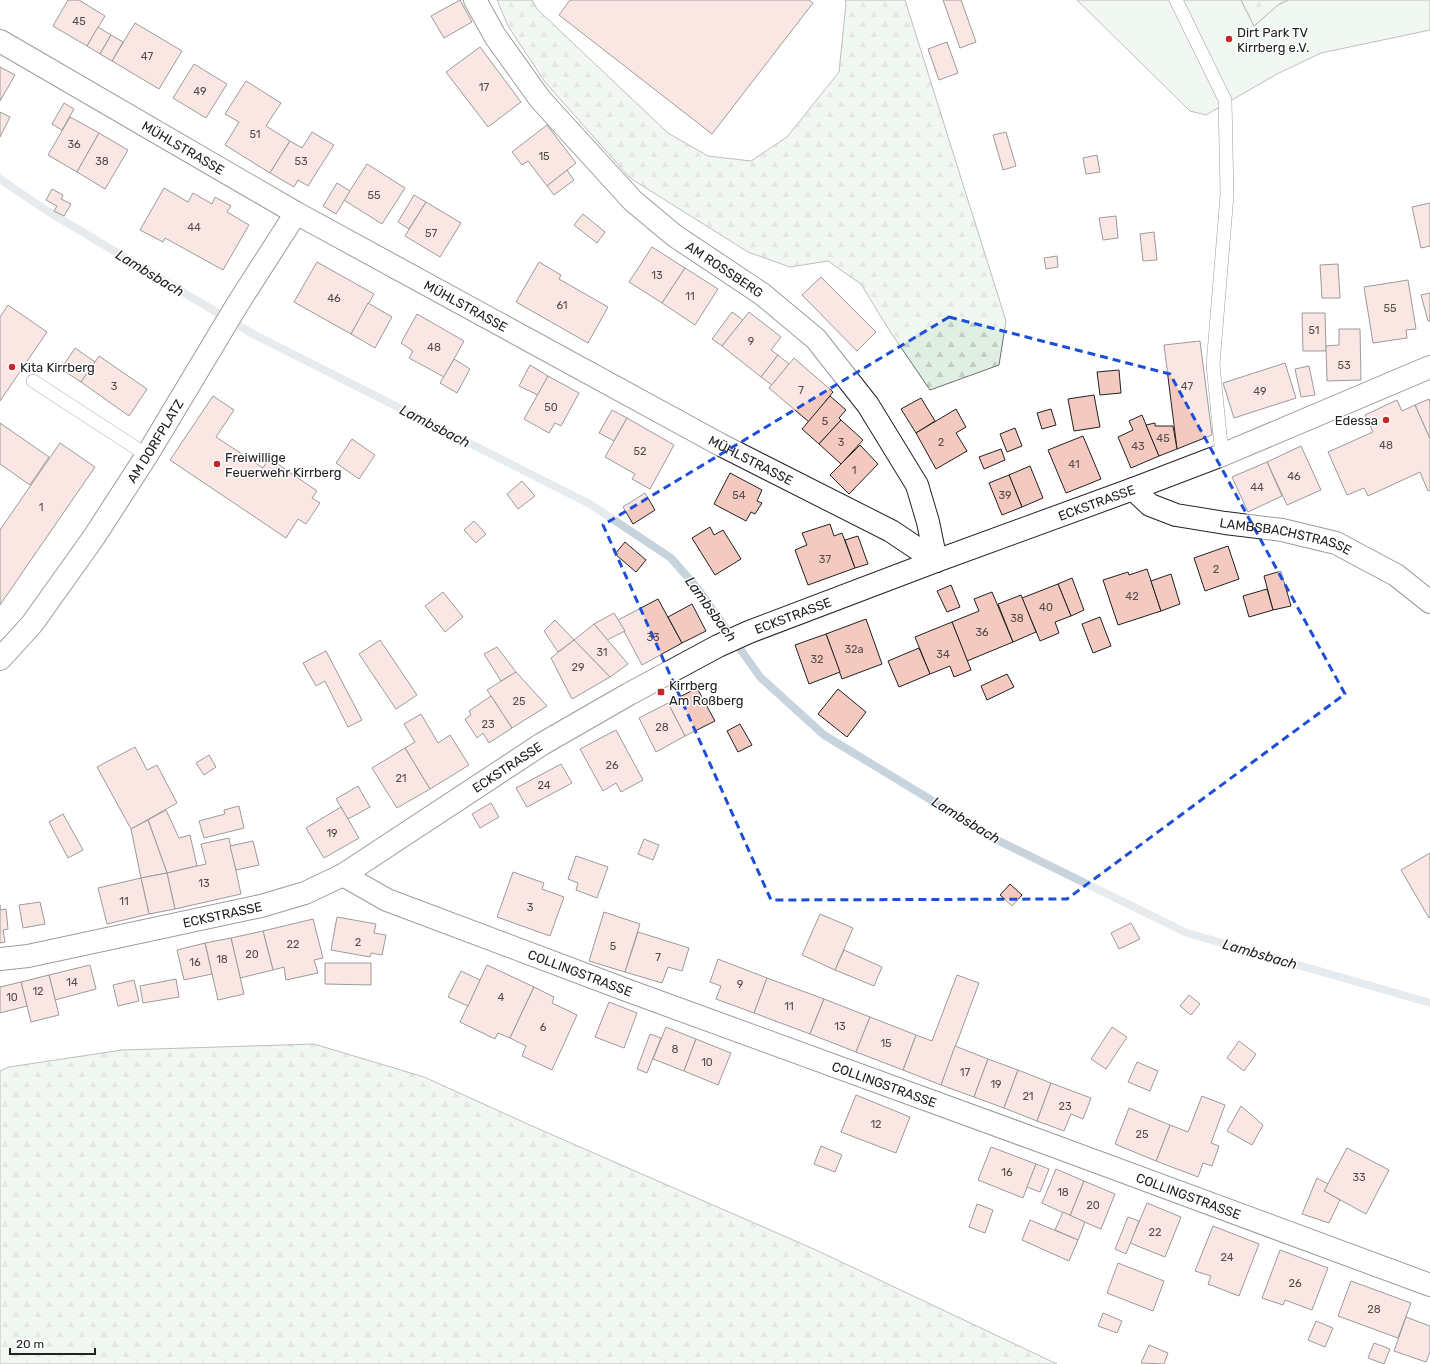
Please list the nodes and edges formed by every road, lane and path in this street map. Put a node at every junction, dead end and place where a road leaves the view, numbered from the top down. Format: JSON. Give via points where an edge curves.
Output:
{"nodes":[{"id":1,"x":475,"y":0,"type":"edge"},
{"id":2,"x":1176,"y":0,"type":"edge"},
{"id":3,"x":0,"y":41,"type":"edge"},
{"id":4,"x":296,"y":212,"type":"junction"},
{"id":5,"x":1430,"y":367,"type":"edge"},
{"id":6,"x":33,"y":381,"type":"dead end"},
{"id":7,"x":147,"y":455,"type":"junction"},
{"id":8,"x":1222,"y":455,"type":"junction"},
{"id":9,"x":1133,"y":489,"type":"junction"},
{"id":10,"x":936,"y":561,"type":"junction"},
{"id":11,"x":1430,"y":602,"type":"edge"},
{"id":12,"x":0,"y":659,"type":"edge"},
{"id":13,"x":343,"y":875,"type":"junction"},
{"id":14,"x":0,"y":959,"type":"edge"},
{"id":15,"x":1430,"y":1285,"type":"edge"}],
"edges":[{"from":1,"to":10,"type":"street","name":"AM ROSSBERG","via":[[495,36],[540,99],[634,201],[675,236],[762,294],[816,339],[868,405],[917,485]]},
{"from":2,"to":8,"type":"lane","via":[[1225,100],[1227,195],[1213,365]]},
{"from":3,"to":4,"type":"street","name":"MÜHLSTRASSE"},
{"from":4,"to":7,"type":"street","name":"AM DORFPLATZ"},
{"from":4,"to":10,"type":"street","name":"MÜHLSTRASSE","via":[[721,445],[891,530]]},
{"from":5,"to":8,"type":"street","name":"ECKSTRASSE"},
{"from":6,"to":7,"type":"lane"},
{"from":7,"to":12,"type":"street","name":"AM DORFPLATZ","via":[[94,537],[32,624]]},
{"from":8,"to":9,"type":"street","name":"ECKSTRASSE"},
{"from":9,"to":10,"type":"street","name":"ECKSTRASSE"},
{"from":9,"to":11,"type":"street","name":"LAMBSBACHSTRASSE","via":[[1150,505],[1176,515],[1282,530],[1336,543],[1396,575]]},
{"from":10,"to":13,"type":"street","name":"ECKSTRASSE","via":[[718,646],[542,744]]},
{"from":13,"to":14,"type":"street","name":"ECKSTRASSE","via":[[306,893],[261,906],[28,956]]},
{"from":13,"to":15,"type":"street","name":"COLLINGSTRASSE","via":[[387,900]]}]}
